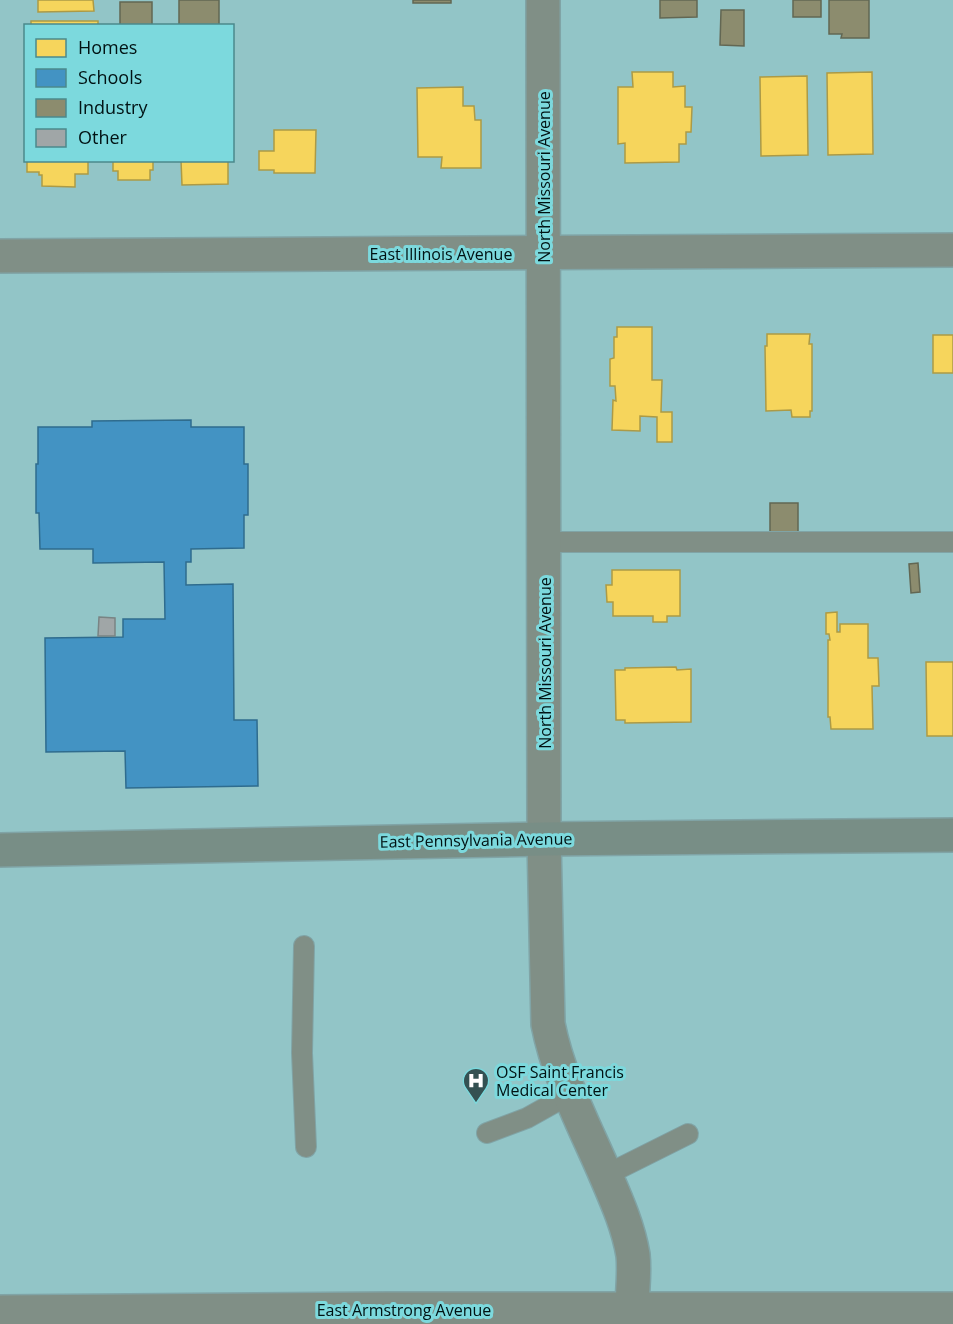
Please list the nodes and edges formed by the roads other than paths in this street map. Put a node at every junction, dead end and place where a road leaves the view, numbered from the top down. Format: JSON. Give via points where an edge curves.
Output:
{"nodes":[{"id":1,"x":543,"y":0,"type":"edge"},
{"id":2,"x":953,"y":250,"type":"edge"},
{"id":3,"x":545,"y":253,"type":"junction"},
{"id":4,"x":0,"y":256,"type":"edge"},
{"id":5,"x":544,"y":542,"type":"junction"},
{"id":6,"x":953,"y":542,"type":"edge"},
{"id":7,"x":953,"y":835,"type":"edge"},
{"id":8,"x":544,"y":839,"type":"junction"},
{"id":9,"x":0,"y":850,"type":"edge"},
{"id":10,"x":304,"y":946,"type":"dead end"},
{"id":11,"x":570,"y":1094,"type":"junction"},
{"id":12,"x":488,"y":1133,"type":"dead end"},
{"id":13,"x":688,"y":1134,"type":"dead end"},
{"id":14,"x":306,"y":1147,"type":"dead end"},
{"id":15,"x":606,"y":1175,"type":"junction"},
{"id":16,"x":953,"y":1309,"type":"edge"},
{"id":17,"x":632,"y":1310,"type":"junction"},
{"id":18,"x":0,"y":1312,"type":"edge"},
{"id":19,"x":389,"y":1316,"type":"edge"}],
"edges":[{"from":1,"to":3,"type":"street","name":"North Missouri Avenue"},
{"from":2,"to":3,"type":"street","name":"East Illinois Avenue"},
{"from":3,"to":4,"type":"street","name":"East Illinois Avenue"},
{"from":3,"to":5,"type":"street","name":"North Missouri Avenue"},
{"from":5,"to":6,"type":"lane"},
{"from":5,"to":8,"type":"street","name":"North Missouri Avenue"},
{"from":7,"to":8,"type":"street","name":"East Pennsylvania Avenue"},
{"from":8,"to":9,"type":"street","name":"East Pennsylvania Avenue"},
{"from":8,"to":11,"type":"street","name":"North Missouri Avenue","via":[[548,1024],[553,1052]]},
{"from":10,"to":14,"type":"lane","via":[[302,1053]]},
{"from":11,"to":12,"type":"lane","via":[[527,1118]]},
{"from":11,"to":15,"type":"street","name":"North Missouri Avenue"},
{"from":13,"to":15,"type":"lane"},
{"from":15,"to":17,"type":"street","name":"North Missouri Avenue","via":[[633,1256]]},
{"from":16,"to":17,"type":"street","name":"East Armstrong Avenue"},
{"from":17,"to":19,"type":"street","name":"East Armstrong Avenue"},
{"from":18,"to":19,"type":"street","name":"East Armstrong Avenue"}]}
